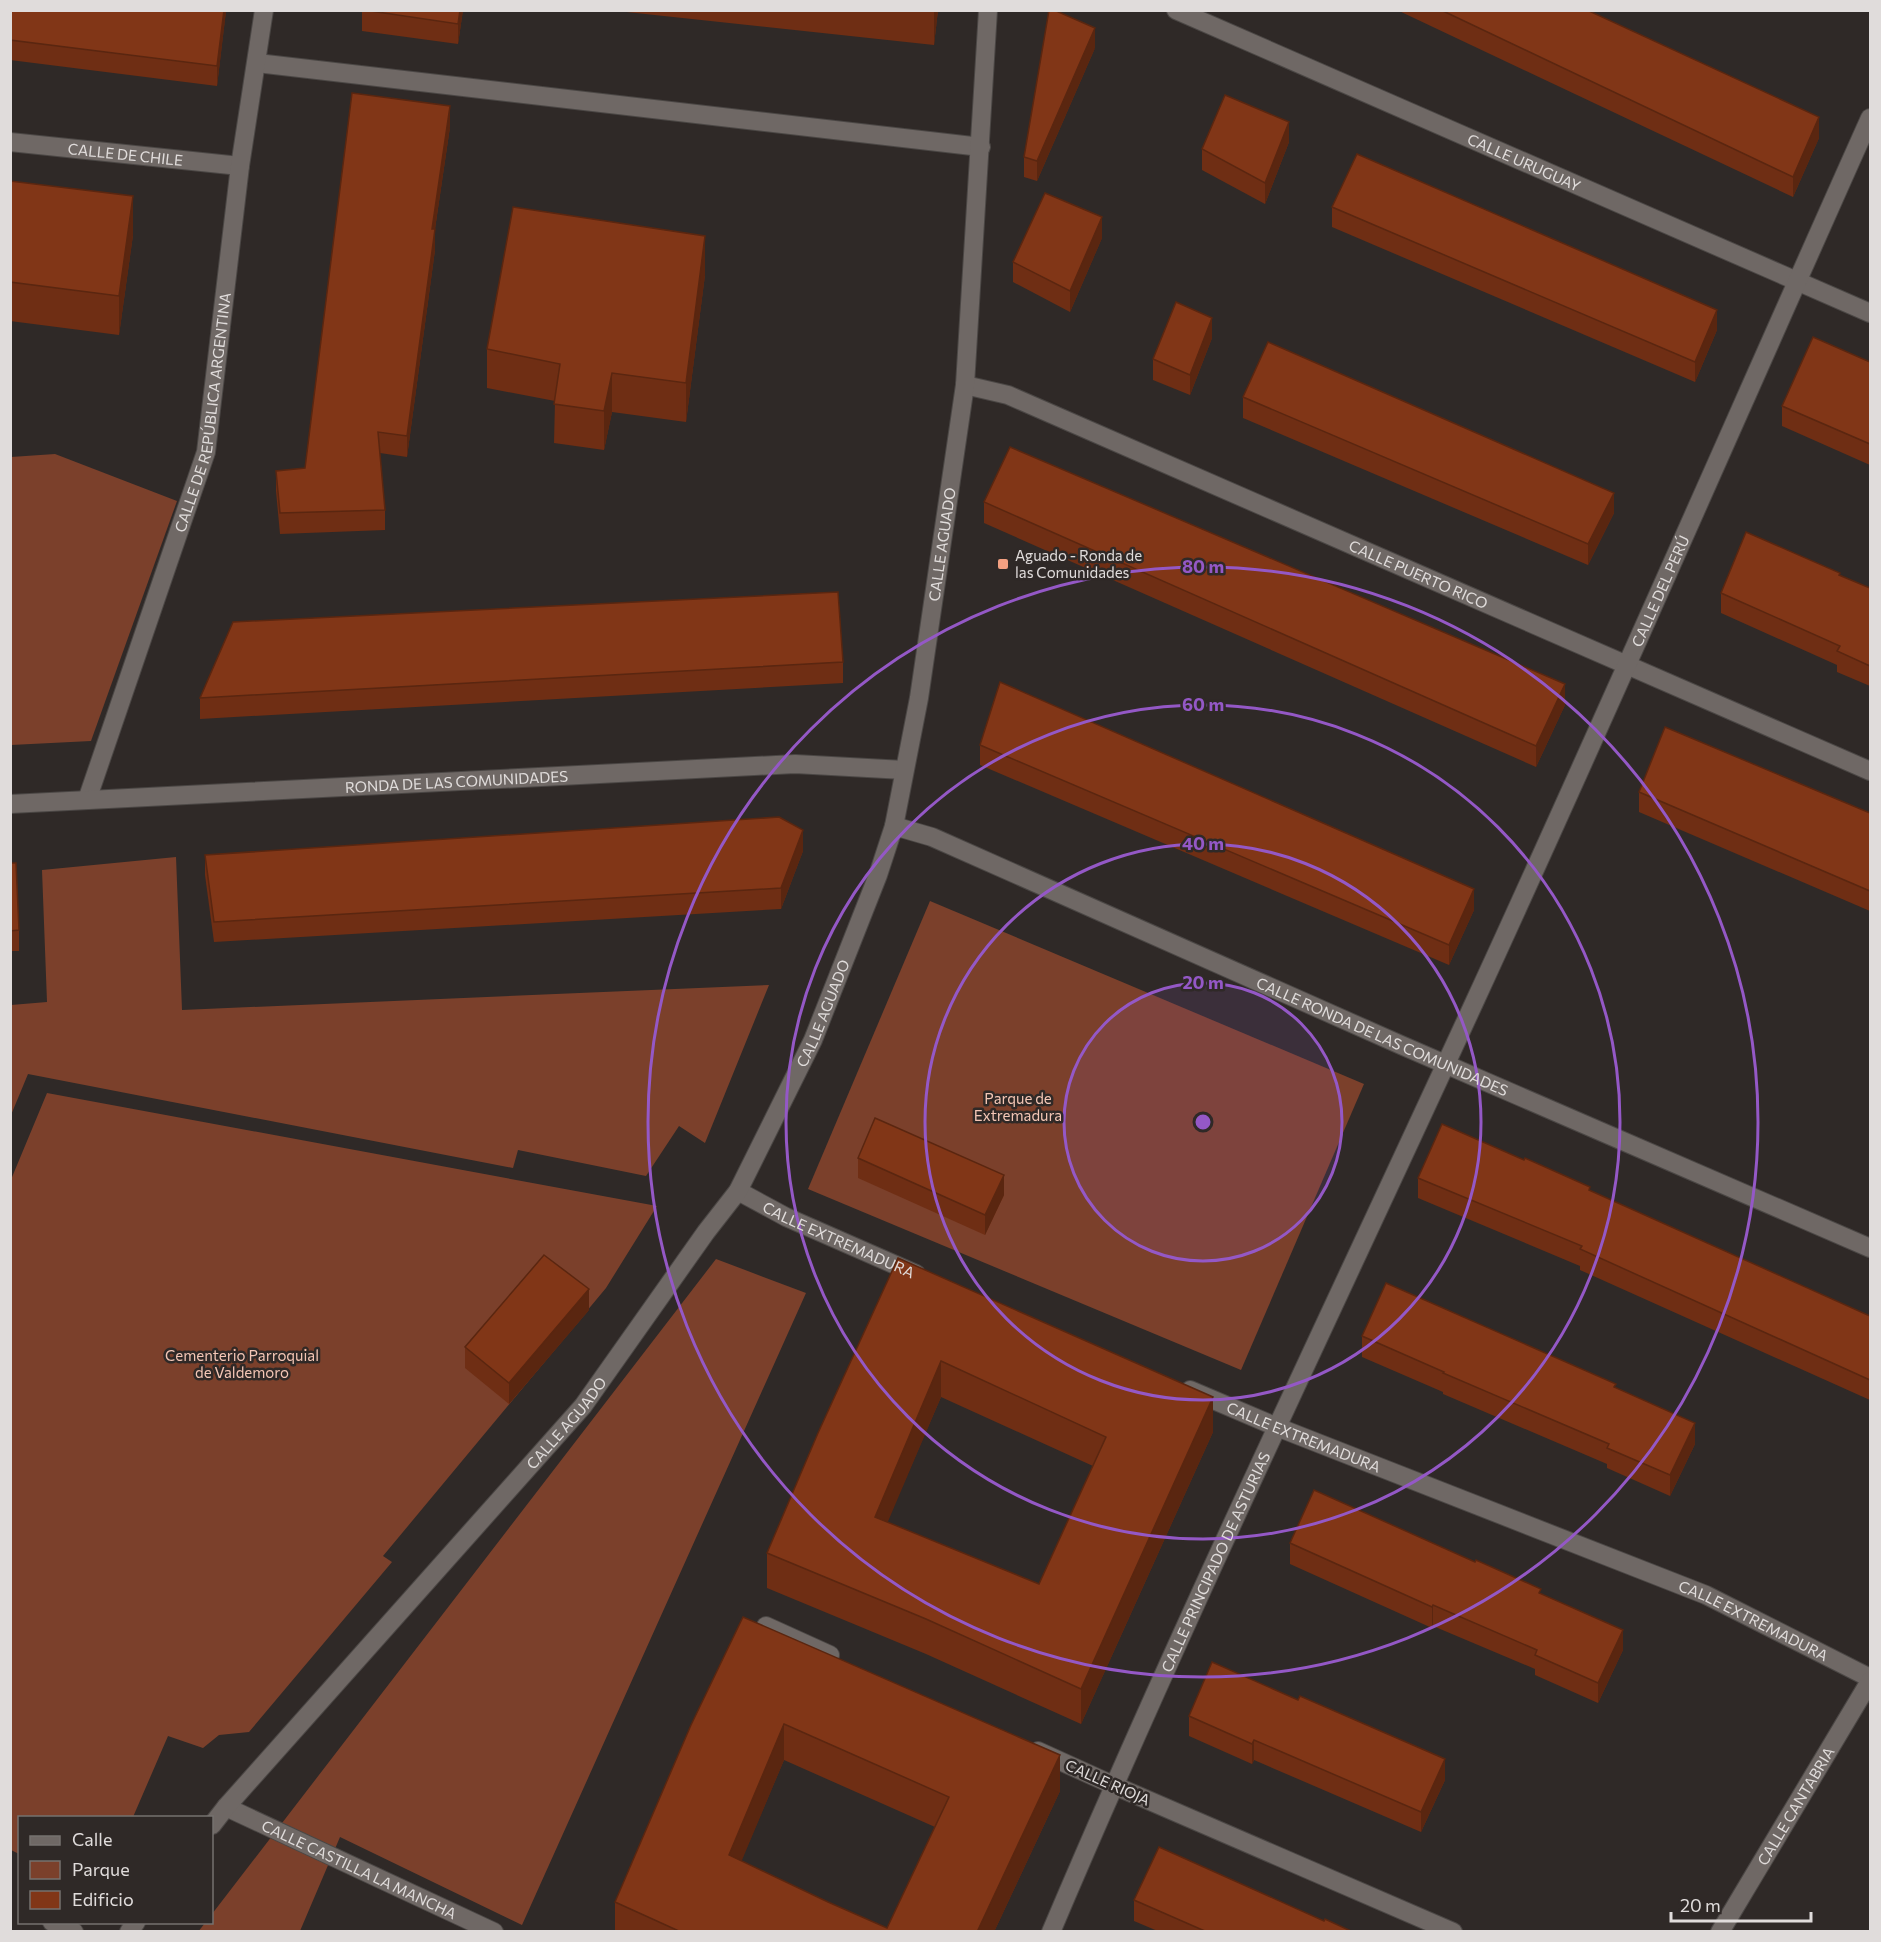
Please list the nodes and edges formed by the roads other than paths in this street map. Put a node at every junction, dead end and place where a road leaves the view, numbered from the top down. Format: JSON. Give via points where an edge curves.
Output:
{"nodes":[{"id":1,"x":264,"y":10,"type":"edge"},
{"id":2,"x":988,"y":10,"type":"edge"},
{"id":3,"x":1176,"y":10,"type":"edge"},
{"id":4,"x":257,"y":63,"type":"junction"},
{"id":5,"x":1870,"y":118,"type":"edge"},
{"id":6,"x":10,"y":142,"type":"edge"},
{"id":7,"x":981,"y":147,"type":"junction"},
{"id":8,"x":240,"y":166,"type":"junction"},
{"id":9,"x":1797,"y":282,"type":"junction"},
{"id":10,"x":1870,"y":313,"type":"edge"},
{"id":11,"x":965,"y":385,"type":"junction"},
{"id":12,"x":1627,"y":663,"type":"junction"},
{"id":13,"x":904,"y":770,"type":"junction"},
{"id":14,"x":1870,"y":771,"type":"edge"},
{"id":15,"x":87,"y":800,"type":"junction"},
{"id":16,"x":10,"y":804,"type":"edge"},
{"id":17,"x":894,"y":826,"type":"junction"},
{"id":18,"x":1446,"y":1064,"type":"junction"},
{"id":19,"x":738,"y":1191,"type":"junction"},
{"id":20,"x":1870,"y":1248,"type":"edge"},
{"id":21,"x":936,"y":1282,"type":"edge"},
{"id":22,"x":1178,"y":1385,"type":"edge"},
{"id":23,"x":1277,"y":1426,"type":"junction"},
{"id":24,"x":766,"y":1626,"type":"edge"},
{"id":25,"x":842,"y":1661,"type":"edge"},
{"id":26,"x":1870,"y":1680,"type":"edge"},
{"id":27,"x":1026,"y":1746,"type":"edge"},
{"id":28,"x":1113,"y":1785,"type":"junction"},
{"id":29,"x":226,"y":1807,"type":"junction"},
{"id":30,"x":213,"y":1824,"type":"edge"},
{"id":31,"x":54,"y":1924,"type":"edge"},
{"id":32,"x":74,"y":1932,"type":"edge"},
{"id":33,"x":494,"y":1932,"type":"edge"},
{"id":34,"x":1051,"y":1932,"type":"edge"},
{"id":35,"x":1453,"y":1932,"type":"edge"},
{"id":36,"x":1720,"y":1932,"type":"edge"}],
"edges":[{"from":1,"to":4,"type":"street","name":"CALLE DE REPÚBLICA ARGENTINA"},
{"from":2,"to":7,"type":"street","name":"CALLE AGUADO"},
{"from":3,"to":9,"type":"street","name":"CALLE URUGUAY"},
{"from":4,"to":7,"type":"street"},
{"from":4,"to":8,"type":"street","name":"CALLE DE REPÚBLICA ARGENTINA"},
{"from":5,"to":9,"type":"street","name":"CALLE DEL PERÚ"},
{"from":6,"to":8,"type":"street","name":"CALLE DE CHILE"},
{"from":7,"to":11,"type":"street","name":"CALLE AGUADO"},
{"from":8,"to":15,"type":"street","name":"CALLE DE REPÚBLICA ARGENTINA","via":[[206,452]]},
{"from":9,"to":10,"type":"street","name":"CALLE URUGUAY"},
{"from":9,"to":12,"type":"street","name":"CALLE DEL PERÚ"},
{"from":11,"to":12,"type":"street","name":"CALLE PUERTO RICO","via":[[1008,395]]},
{"from":11,"to":13,"type":"street","name":"CALLE AGUADO","via":[[919,698]]},
{"from":12,"to":14,"type":"street","name":"CALLE PUERTO RICO"},
{"from":12,"to":18,"type":"street","name":"CALLE DEL PERÚ"},
{"from":13,"to":15,"type":"street","name":"RONDA DE LAS COMUNIDADES","via":[[795,764]]},
{"from":13,"to":17,"type":"street","name":"CALLE AGUADO"},
{"from":15,"to":16,"type":"street","name":"RONDA DE LAS COMUNIDADES"},
{"from":17,"to":18,"type":"street","name":"CALLE RONDA DE LAS COMUNIDADES","via":[[932,837]]},
{"from":17,"to":19,"type":"street","name":"CALLE AGUADO","via":[[813,1040]]},
{"from":18,"to":20,"type":"street","name":"CALLE RONDA DE LAS COMUNIDADES"},
{"from":18,"to":23,"type":"street","name":"CALLE PRINCIPADO DE ASTURIAS"},
{"from":19,"to":21,"type":"street","name":"CALLE EXTREMADURA","via":[[802,1224]]},
{"from":19,"to":29,"type":"street","name":"CALLE AGUADO","via":[[583,1406]]},
{"from":22,"to":23,"type":"street","name":"CALLE EXTREMADURA"},
{"from":23,"to":26,"type":"street","name":"CALLE EXTREMADURA","via":[[1706,1595]]},
{"from":23,"to":28,"type":"street","name":"CALLE PRINCIPADO DE ASTURIAS"},
{"from":24,"to":25,"type":"street"},
{"from":26,"to":36,"type":"street","name":"CALLE CANTABRIA"},
{"from":27,"to":28,"type":"street","name":"CALLE RIOJA"},
{"from":28,"to":34,"type":"street","name":"CALLE PRINCIPADO DE ASTURIAS"},
{"from":28,"to":35,"type":"street","name":"CALLE RIOJA"},
{"from":29,"to":30,"type":"street","name":"CALLE AGUADO"},
{"from":29,"to":33,"type":"street","name":"CALLE CASTILLA LA MANCHA"},
{"from":31,"to":32,"type":"street"}]}
